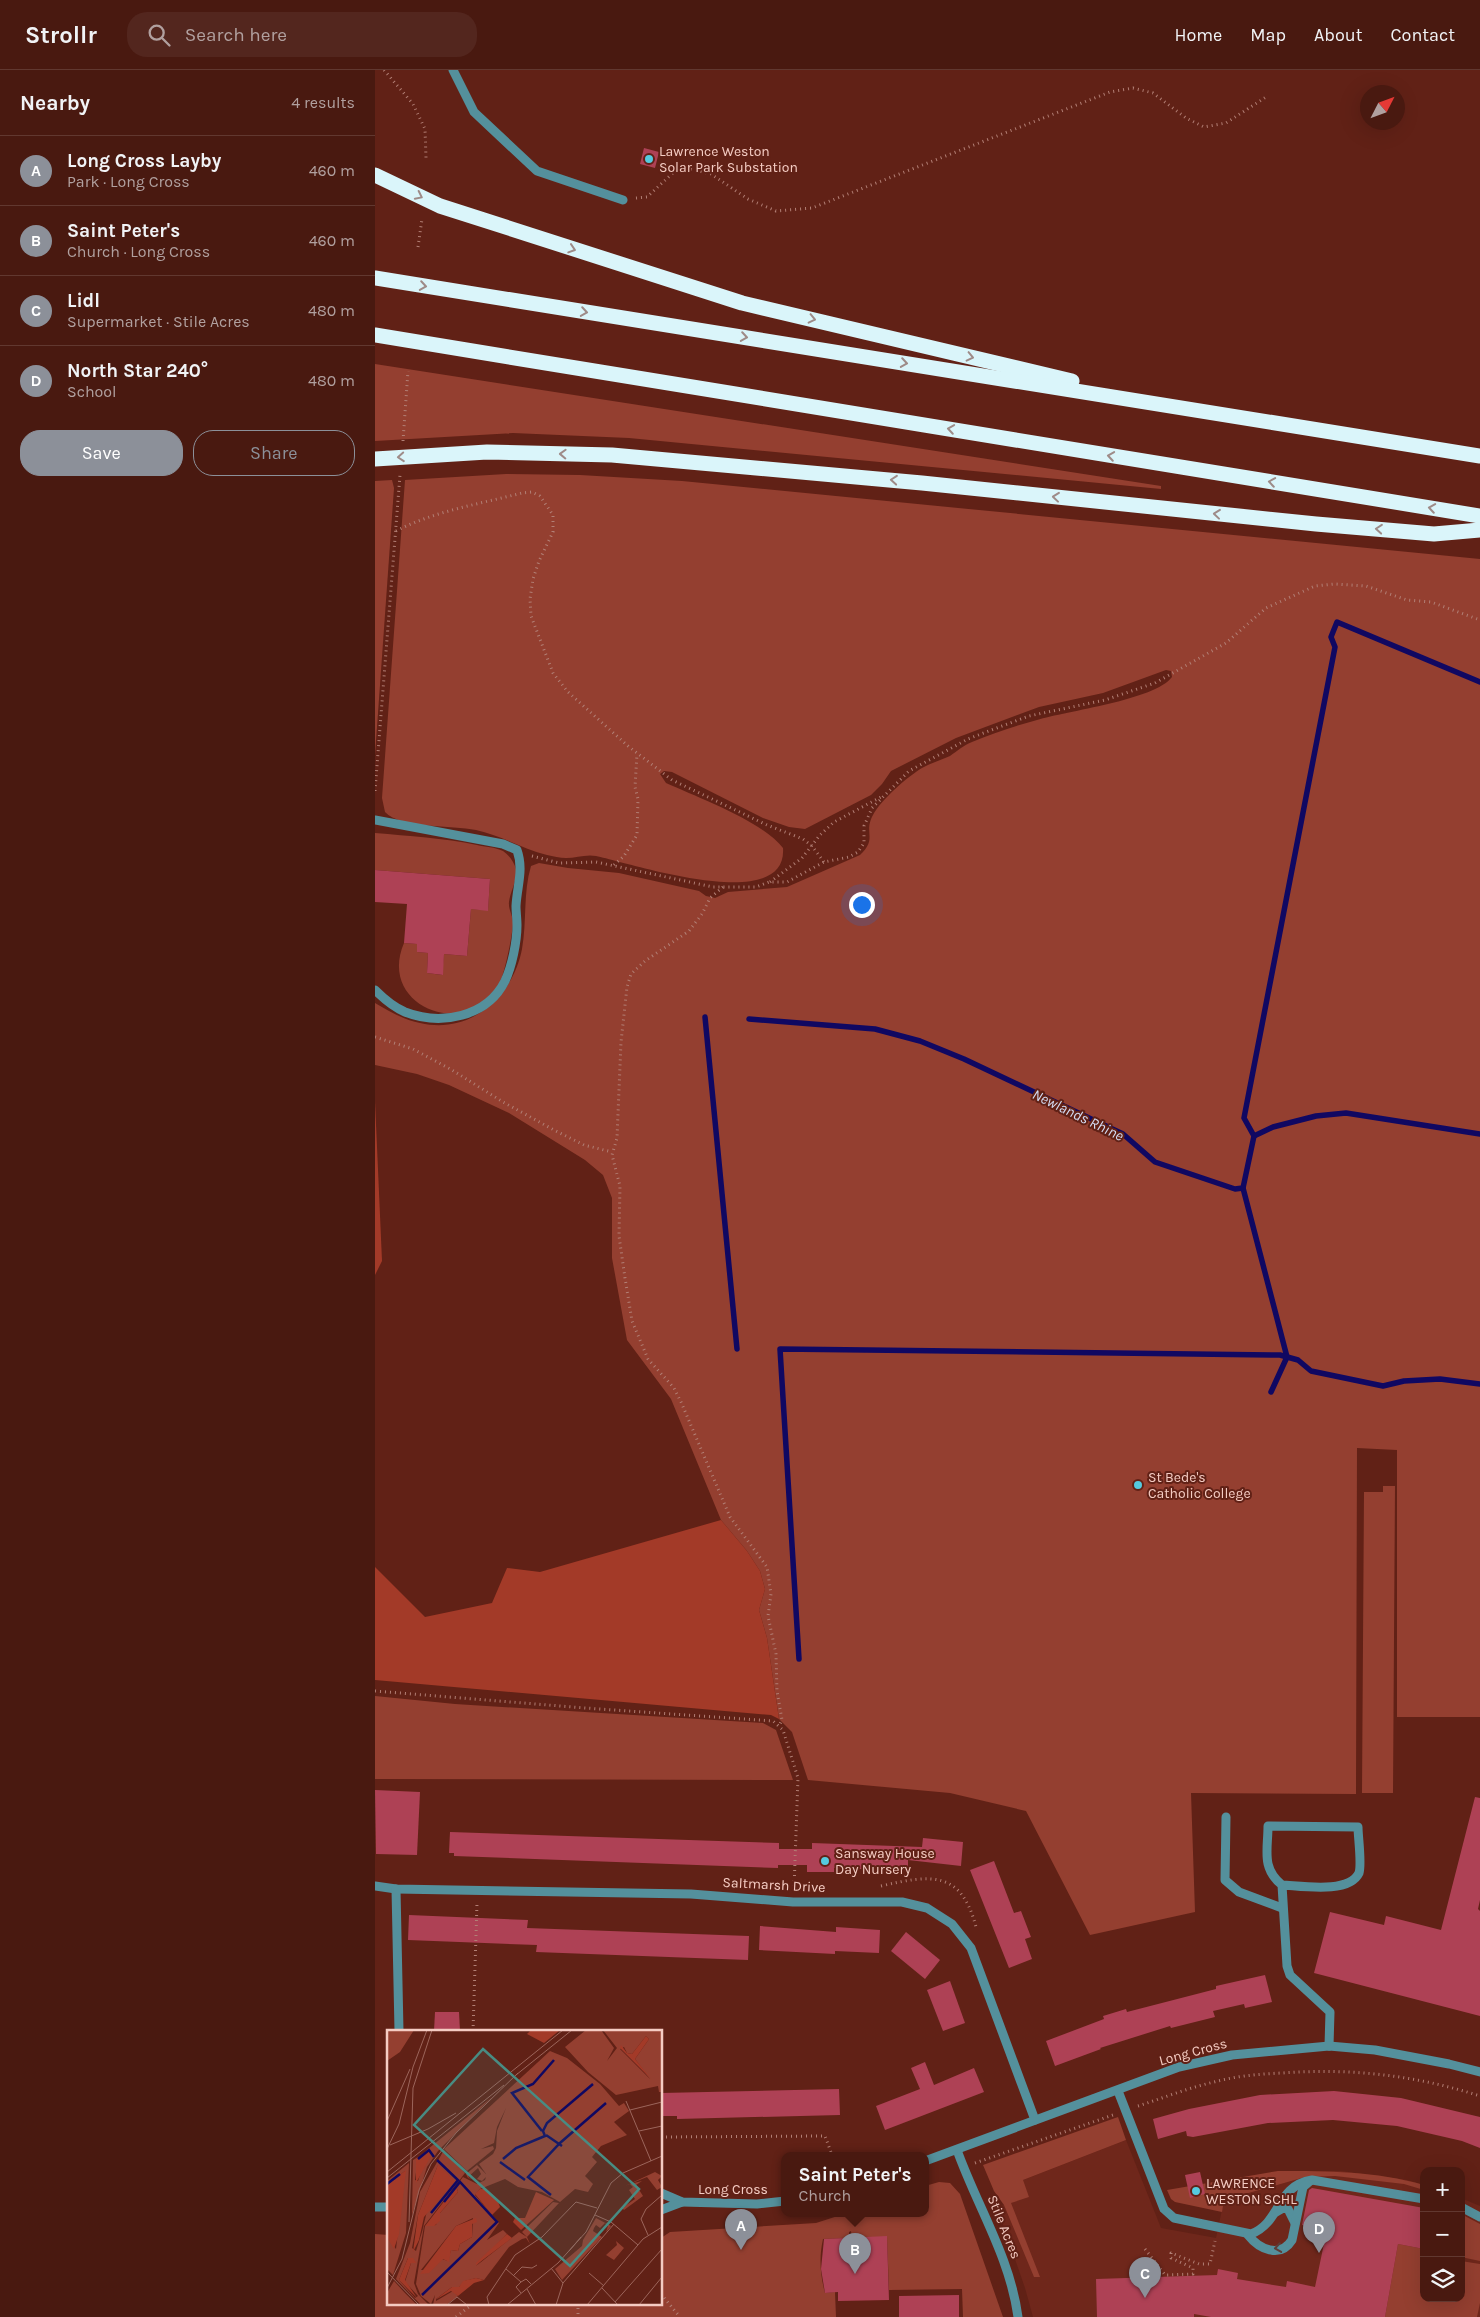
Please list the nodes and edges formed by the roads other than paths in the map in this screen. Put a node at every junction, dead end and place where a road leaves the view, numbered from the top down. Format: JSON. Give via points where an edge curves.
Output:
{"nodes":[{"id":1,"x":453,"y":70,"type":"edge"},
{"id":2,"x":375,"y":175,"type":"edge"},
{"id":3,"x":623,"y":200,"type":"road end"},
{"id":4,"x":375,"y":278,"type":"edge"},
{"id":5,"x":375,"y":335,"type":"edge"},
{"id":6,"x":1191,"y":409,"type":"junction"},
{"id":7,"x":1480,"y":456,"type":"edge"},
{"id":8,"x":375,"y":459,"type":"edge"},
{"id":9,"x":1480,"y":516,"type":"edge"},
{"id":10,"x":1480,"y":530,"type":"edge"},
{"id":11,"x":375,"y":820,"type":"edge"},
{"id":12,"x":375,"y":990,"type":"edge"},
{"id":13,"x":1226,"y":1817,"type":"dead end"},
{"id":14,"x":375,"y":1886,"type":"edge"},
{"id":15,"x":1283,"y":1886,"type":"junction"},
{"id":16,"x":396,"y":1889,"type":"junction"},
{"id":17,"x":1282,"y":1908,"type":"junction"},
{"id":18,"x":399,"y":2030,"type":"edge"},
{"id":19,"x":1329,"y":2046,"type":"junction"},
{"id":20,"x":1480,"y":2072,"type":"edge"},
{"id":21,"x":1118,"y":2091,"type":"junction"},
{"id":22,"x":1035,"y":2120,"type":"junction"},
{"id":23,"x":957,"y":2150,"type":"junction"},
{"id":24,"x":929,"y":2160,"type":"edge"},
{"id":25,"x":1312,"y":2180,"type":"junction"},
{"id":26,"x":663,"y":2194,"type":"edge"},
{"id":27,"x":1420,"y":2198,"type":"edge"},
{"id":28,"x":781,"y":2201,"type":"edge"},
{"id":29,"x":682,"y":2202,"type":"junction"},
{"id":30,"x":1465,"y":2208,"type":"edge"},
{"id":31,"x":663,"y":2209,"type":"edge"},
{"id":32,"x":1276,"y":2212,"type":"junction"},
{"id":33,"x":1480,"y":2217,"type":"edge"},
{"id":34,"x":1295,"y":2225,"type":"junction"},
{"id":35,"x":1248,"y":2234,"type":"junction"},
{"id":36,"x":1018,"y":2317,"type":"edge"}],
"edges":[{"from":1,"to":3,"type":"street","via":[[474,112],[537,171]]},
{"from":2,"to":6,"type":"highway","one_way":true,"via":[[440,206],[742,303]]},
{"from":4,"to":6,"type":"highway","one_way":true},
{"from":9,"to":5,"type":"highway","one_way":true},
{"from":6,"to":7,"type":"highway"},
{"from":10,"to":8,"type":"highway","one_way":true,"via":[[1434,534],[1317,524],[612,455],[487,452]]},
{"from":11,"to":12,"type":"street","via":[[503,844],[517,850],[521,862],[517,927],[510,967],[505,981],[491,1000],[474,1012],[435,1018],[405,1012]]},
{"from":13,"to":17,"type":"street","via":[[1225,1880],[1239,1892]]},
{"from":14,"to":16,"type":"street","name":"Saltmarsh Drive"},
{"from":15,"to":15,"type":"street","via":[[1267,1867],[1268,1826],[1358,1827],[1359,1872],[1355,1879],[1343,1886]]},
{"from":15,"to":17,"type":"street"},
{"from":16,"to":18,"type":"street"},
{"from":16,"to":22,"type":"street","name":"Saltmarsh Drive","via":[[691,1894],[793,1902],[909,1903],[932,1910],[952,1924],[971,1948]]},
{"from":17,"to":19,"type":"street","via":[[1287,1966],[1301,1986],[1330,2012]]},
{"from":19,"to":20,"type":"street","name":"Long Cross","via":[[1394,2054]]},
{"from":19,"to":21,"type":"street","name":"Long Cross","via":[[1232,2055],[1179,2067]]},
{"from":21,"to":22,"type":"street","name":"Long Cross"},
{"from":21,"to":35,"type":"street","via":[[1167,2212],[1174,2218]]},
{"from":22,"to":23,"type":"street","name":"Long Cross"},
{"from":23,"to":24,"type":"street","name":"Long Cross"},
{"from":23,"to":36,"type":"street","name":"Stile Acres","via":[[1000,2250]]},
{"from":25,"to":27,"type":"street"},
{"from":25,"to":32,"type":"street","via":[[1288,2190]]},
{"from":25,"to":34,"type":"street","via":[[1303,2187]]},
{"from":26,"to":29,"type":"street","name":"Long Cross"},
{"from":28,"to":29,"type":"street","name":"Long Cross"},
{"from":29,"to":31,"type":"street","name":"Long Cross"},
{"from":30,"to":33,"type":"street"},
{"from":32,"to":34,"type":"street","via":[[1283,2208],[1288,2210]]},
{"from":32,"to":35,"type":"street","via":[[1261,2229]]},
{"from":34,"to":35,"type":"street","one_way":true,"via":[[1291,2242],[1279,2250],[1262,2248]]}]}
